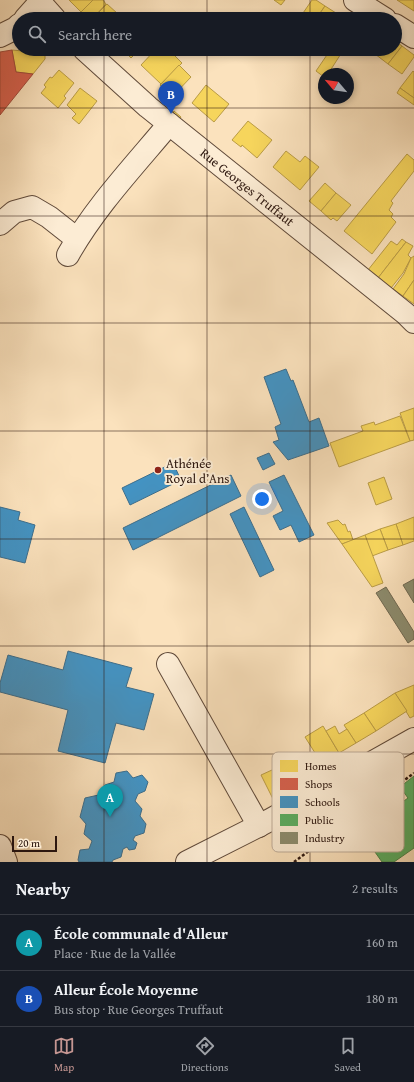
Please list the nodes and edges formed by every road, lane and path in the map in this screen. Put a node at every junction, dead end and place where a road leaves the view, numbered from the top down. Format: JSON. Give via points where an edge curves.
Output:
{"nodes":[{"id":1,"x":354,"y":0,"type":"edge"},
{"id":2,"x":40,"y":1,"type":"edge"},
{"id":3,"x":31,"y":12,"type":"edge"},
{"id":4,"x":49,"y":12,"type":"edge"},
{"id":5,"x":374,"y":12,"type":"edge"},
{"id":6,"x":402,"y":29,"type":"edge"},
{"id":7,"x":12,"y":30,"type":"edge"},
{"id":8,"x":0,"y":36,"type":"edge"},
{"id":9,"x":414,"y":37,"type":"edge"},
{"id":10,"x":92,"y":56,"type":"edge"},
{"id":11,"x":169,"y":124,"type":"junction"},
{"id":12,"x":0,"y":224,"type":"edge"},
{"id":13,"x":414,"y":322,"type":"edge"},
{"id":14,"x":168,"y":664,"type":"dead end"},
{"id":15,"x":414,"y":739,"type":"edge"},
{"id":16,"x":391,"y":752,"type":"edge"},
{"id":17,"x":272,"y":819,"type":"edge"},
{"id":18,"x":259,"y":826,"type":"junction"},
{"id":19,"x":0,"y":846,"type":"edge"},
{"id":20,"x":6,"y":862,"type":"edge"},
{"id":21,"x":187,"y":862,"type":"edge"}],
"edges":[{"from":1,"to":5,"type":"street"},
{"from":2,"to":3,"type":"street"},
{"from":2,"to":4,"type":"street"},
{"from":6,"to":9,"type":"street"},
{"from":7,"to":8,"type":"street"},
{"from":10,"to":11,"type":"street","name":"Rue Georges Truffaut"},
{"from":11,"to":12,"type":"street","via":[[100,208],[73,247],[49,217],[32,207],[14,212]]},
{"from":11,"to":13,"type":"street","name":"Rue Georges Truffaut"},
{"from":14,"to":18,"type":"street"},
{"from":15,"to":16,"type":"street"},
{"from":17,"to":18,"type":"street"},
{"from":18,"to":21,"type":"street"},
{"from":19,"to":20,"type":"street"}]}
